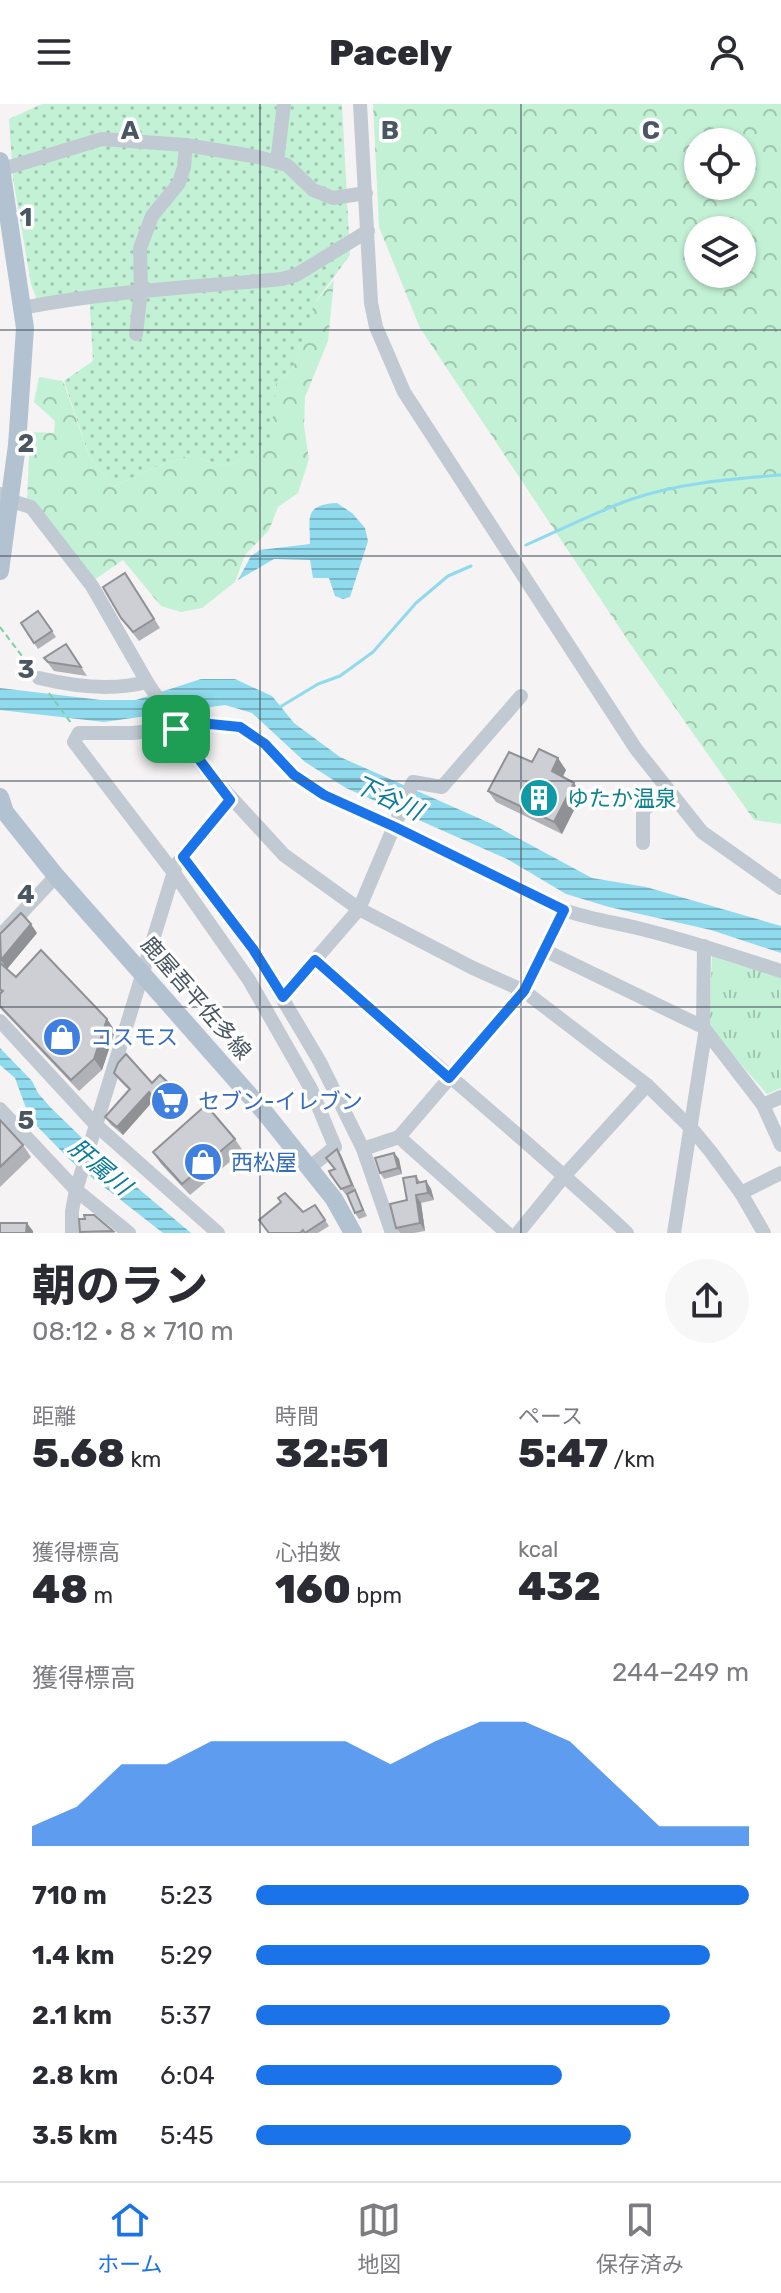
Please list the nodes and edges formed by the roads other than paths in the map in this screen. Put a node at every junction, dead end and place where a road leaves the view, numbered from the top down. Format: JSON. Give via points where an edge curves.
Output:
{"nodes":[{"id":1,"x":284,"y":104,"type":"edge"},
{"id":2,"x":360,"y":104,"type":"edge"},
{"id":3,"x":186,"y":145,"type":"junction"},
{"id":4,"x":277,"y":162,"type":"junction"},
{"id":5,"x":1,"y":165,"type":"edge"},
{"id":6,"x":366,"y":193,"type":"junction"},
{"id":7,"x":368,"y":231,"type":"junction"},
{"id":8,"x":141,"y":290,"type":"junction"},
{"id":9,"x":22,"y":308,"type":"junction"},
{"id":10,"x":136,"y":334,"type":"dead end"},
{"id":11,"x":4,"y":497,"type":"edge"},
{"id":12,"x":0,"y":571,"type":"edge"},
{"id":13,"x":39,"y":678,"type":"road end"},
{"id":14,"x":147,"y":682,"type":"junction"},
{"id":15,"x":521,"y":696,"type":"dead end"},
{"id":16,"x":176,"y":729,"type":"junction"},
{"id":17,"x":669,"y":793,"type":"junction"},
{"id":18,"x":230,"y":800,"type":"junction"},
{"id":19,"x":2,"y":805,"type":"edge"},
{"id":20,"x":395,"y":827,"type":"junction"},
{"id":21,"x":643,"y":843,"type":"dead end"},
{"id":22,"x":183,"y":857,"type":"junction"},
{"id":23,"x":174,"y":873,"type":"junction"},
{"id":24,"x":56,"y":876,"type":"junction"},
{"id":25,"x":781,"y":888,"type":"edge"},
{"id":26,"x":359,"y":909,"type":"junction"},
{"id":27,"x":564,"y":910,"type":"junction"},
{"id":28,"x":0,"y":936,"type":"edge"},
{"id":29,"x":704,"y":946,"type":"junction"},
{"id":30,"x":544,"y":950,"type":"junction"},
{"id":31,"x":315,"y":960,"type":"junction"},
{"id":32,"x":781,"y":971,"type":"edge"},
{"id":33,"x":142,"y":973,"type":"junction"},
{"id":34,"x":524,"y":991,"type":"junction"},
{"id":35,"x":283,"y":997,"type":"junction"},
{"id":36,"x":0,"y":1021,"type":"edge"},
{"id":37,"x":704,"y":1031,"type":"junction"},
{"id":38,"x":449,"y":1078,"type":"junction"},
{"id":39,"x":647,"y":1085,"type":"junction"},
{"id":40,"x":781,"y":1097,"type":"edge"},
{"id":41,"x":763,"y":1105,"type":"junction"},
{"id":42,"x":0,"y":1109,"type":"edge"},
{"id":43,"x":96,"y":1125,"type":"junction"},
{"id":44,"x":692,"y":1129,"type":"junction"},
{"id":45,"x":399,"y":1137,"type":"junction"},
{"id":46,"x":781,"y":1145,"type":"edge"},
{"id":47,"x":363,"y":1149,"type":"junction"},
{"id":48,"x":309,"y":1168,"type":"junction"},
{"id":49,"x":781,"y":1173,"type":"edge"},
{"id":50,"x":565,"y":1175,"type":"junction"},
{"id":51,"x":78,"y":1185,"type":"junction"},
{"id":52,"x":741,"y":1193,"type":"junction"},
{"id":53,"x":72,"y":1233,"type":"edge"},
{"id":54,"x":129,"y":1233,"type":"edge"},
{"id":55,"x":218,"y":1233,"type":"edge"},
{"id":56,"x":353,"y":1233,"type":"edge"},
{"id":57,"x":392,"y":1233,"type":"edge"},
{"id":58,"x":507,"y":1233,"type":"edge"},
{"id":59,"x":518,"y":1233,"type":"edge"},
{"id":60,"x":627,"y":1233,"type":"edge"},
{"id":61,"x":674,"y":1233,"type":"edge"},
{"id":62,"x":764,"y":1233,"type":"edge"}],
"edges":[{"from":1,"to":4,"type":"street"},
{"from":2,"to":6,"type":"street"},
{"from":3,"to":4,"type":"street"},
{"from":3,"to":5,"type":"street","via":[[102,139]]},
{"from":3,"to":8,"type":"street","via":[[179,183],[152,216],[140,248]]},
{"from":4,"to":6,"type":"street","via":[[313,190],[333,198]]},
{"from":5,"to":9,"type":"main road"},
{"from":6,"to":7,"type":"street"},
{"from":7,"to":8,"type":"street","via":[[282,279]]},
{"from":7,"to":17,"type":"street","via":[[376,327],[404,392]]},
{"from":8,"to":9,"type":"street"},
{"from":8,"to":10,"type":"street"},
{"from":9,"to":11,"type":"main road","via":[[24,371],[17,445]]},
{"from":11,"to":12,"type":"main road"},
{"from":11,"to":14,"type":"street","via":[[31,507],[92,586]]},
{"from":13,"to":14,"type":"street","via":[[85,685]]},
{"from":14,"to":16,"type":"street"},
{"from":15,"to":20,"type":"street","via":[[442,787],[413,782]]},
{"from":16,"to":18,"type":"street"},
{"from":16,"to":20,"type":"street","via":[[240,727],[324,795]]},
{"from":16,"to":23,"type":"street","via":[[79,733],[74,742]]},
{"from":17,"to":21,"type":"street","via":[[643,810]]},
{"from":17,"to":25,"type":"street","via":[[702,832]]},
{"from":18,"to":22,"type":"street"},
{"from":18,"to":26,"type":"street","via":[[284,855]]},
{"from":19,"to":24,"type":"main road","name":"鹿屋吾平佐多線"},
{"from":20,"to":26,"type":"street"},
{"from":20,"to":27,"type":"street"},
{"from":22,"to":23,"type":"street"},
{"from":22,"to":35,"type":"street"},
{"from":23,"to":33,"type":"street"},
{"from":23,"to":48,"type":"street","via":[[249,980],[311,1089],[335,1147]]},
{"from":24,"to":28,"type":"street"},
{"from":24,"to":33,"type":"main road","name":"鹿屋吾平佐多線"},
{"from":26,"to":31,"type":"street"},
{"from":26,"to":34,"type":"street"},
{"from":27,"to":29,"type":"street"},
{"from":27,"to":30,"type":"street"},
{"from":29,"to":32,"type":"street"},
{"from":29,"to":37,"type":"street"},
{"from":30,"to":34,"type":"street"},
{"from":30,"to":37,"type":"street"},
{"from":31,"to":35,"type":"street"},
{"from":31,"to":38,"type":"street"},
{"from":33,"to":43,"type":"street"},
{"from":33,"to":48,"type":"main road","name":"鹿屋吾平佐多線"},
{"from":34,"to":38,"type":"street"},
{"from":34,"to":39,"type":"street"},
{"from":35,"to":47,"type":"street"},
{"from":36,"to":43,"type":"street"},
{"from":37,"to":41,"type":"street"},
{"from":37,"to":44,"type":"street"},
{"from":38,"to":45,"type":"street"},
{"from":38,"to":50,"type":"street"},
{"from":39,"to":44,"type":"street"},
{"from":39,"to":50,"type":"street"},
{"from":40,"to":41,"type":"street"},
{"from":41,"to":46,"type":"street"},
{"from":42,"to":51,"type":"street"},
{"from":43,"to":51,"type":"street"},
{"from":43,"to":55,"type":"street"},
{"from":44,"to":52,"type":"street"},
{"from":44,"to":61,"type":"street"},
{"from":45,"to":47,"type":"street"},
{"from":45,"to":58,"type":"street"},
{"from":47,"to":57,"type":"street"},
{"from":48,"to":56,"type":"main road","name":"鹿屋吾平佐多線"},
{"from":49,"to":52,"type":"street"},
{"from":50,"to":59,"type":"street"},
{"from":50,"to":60,"type":"street"},
{"from":51,"to":53,"type":"street"},
{"from":51,"to":54,"type":"street"},
{"from":52,"to":62,"type":"street"}]}
